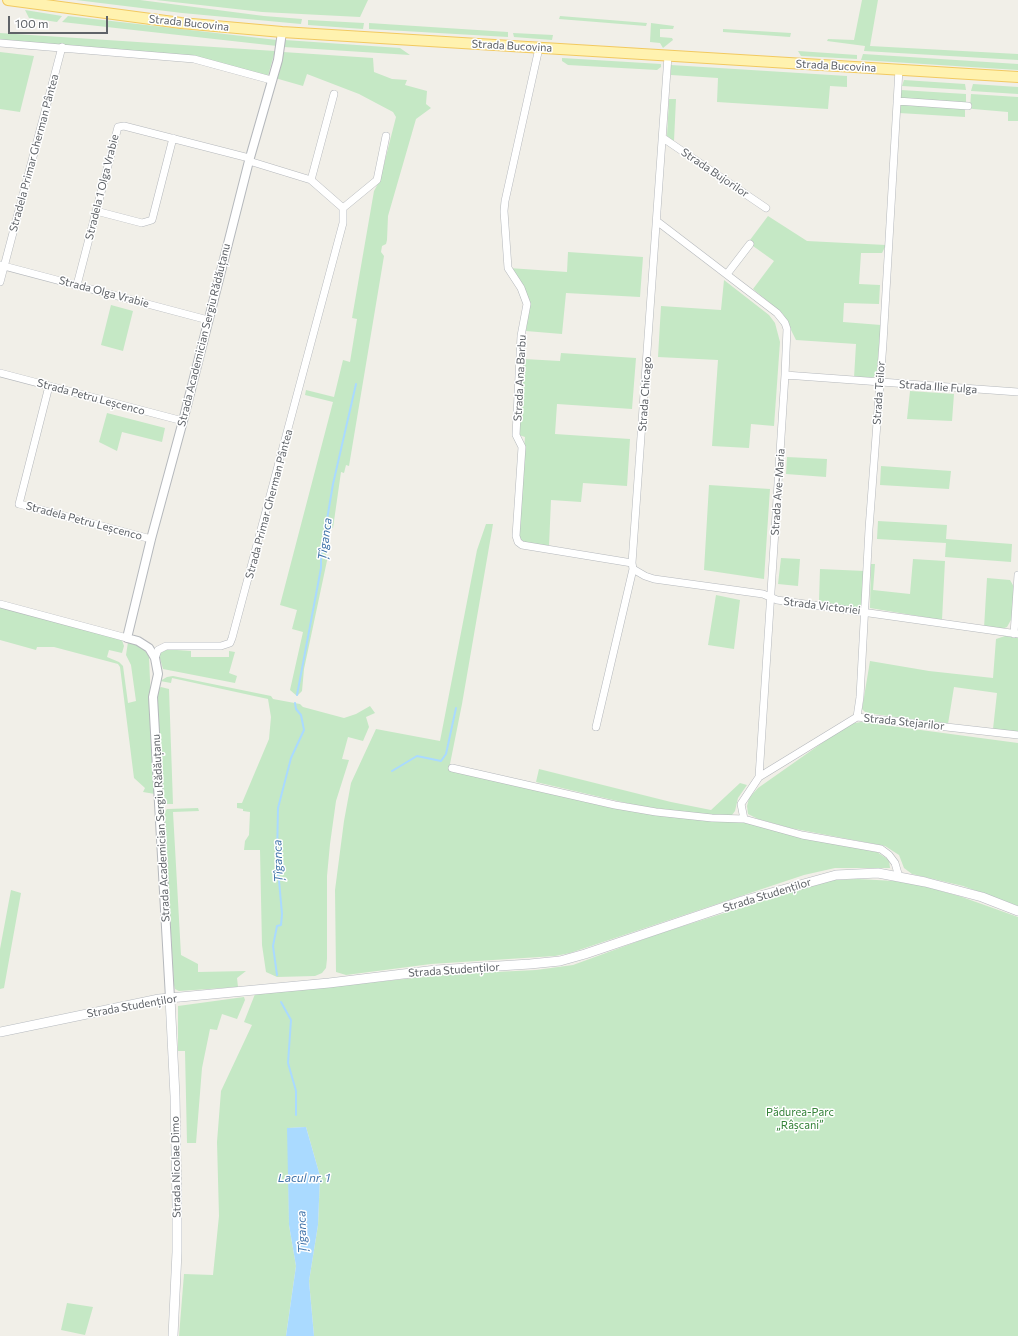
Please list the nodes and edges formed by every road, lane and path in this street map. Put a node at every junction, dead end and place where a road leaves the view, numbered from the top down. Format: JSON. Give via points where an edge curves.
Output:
{"nodes":[{"id":1,"x":8,"y":0,"type":"edge"},
{"id":2,"x":282,"y":32,"type":"junction"},
{"id":3,"x":0,"y":43,"type":"edge"},
{"id":4,"x":62,"y":47,"type":"junction"},
{"id":5,"x":539,"y":48,"type":"junction"},
{"id":6,"x":668,"y":56,"type":"junction"},
{"id":7,"x":899,"y":69,"type":"junction"},
{"id":8,"x":1018,"y":77,"type":"edge"},
{"id":9,"x":271,"y":80,"type":"junction"},
{"id":10,"x":334,"y":94,"type":"dead end"},
{"id":11,"x":896,"y":101,"type":"junction"},
{"id":12,"x":968,"y":106,"type":"dead end"},
{"id":13,"x":386,"y":136,"type":"dead end"},
{"id":14,"x":173,"y":138,"type":"junction"},
{"id":15,"x":663,"y":138,"type":"junction"},
{"id":16,"x":249,"y":159,"type":"junction"},
{"id":17,"x":311,"y":180,"type":"junction"},
{"id":18,"x":343,"y":208,"type":"junction"},
{"id":19,"x":766,"y":208,"type":"dead end"},
{"id":20,"x":96,"y":211,"type":"junction"},
{"id":21,"x":658,"y":222,"type":"junction"},
{"id":22,"x":671,"y":232,"type":"junction"},
{"id":23,"x":656,"y":239,"type":"junction"},
{"id":24,"x":750,"y":244,"type":"dead end"},
{"id":25,"x":2,"y":265,"type":"edge"},
{"id":26,"x":728,"y":274,"type":"junction"},
{"id":27,"x":0,"y":282,"type":"edge"},
{"id":28,"x":77,"y":285,"type":"junction"},
{"id":29,"x":208,"y":320,"type":"junction"},
{"id":30,"x":0,"y":373,"type":"edge"},
{"id":31,"x":785,"y":376,"type":"junction"},
{"id":32,"x":880,"y":383,"type":"junction"},
{"id":33,"x":49,"y":386,"type":"junction"},
{"id":34,"x":1018,"y":392,"type":"edge"},
{"id":35,"x":183,"y":421,"type":"junction"},
{"id":36,"x":151,"y":539,"type":"junction"},
{"id":37,"x":522,"y":545,"type":"joint"},
{"id":38,"x":633,"y":566,"type":"junction"},
{"id":39,"x":1018,"y":575,"type":"edge"},
{"id":40,"x":771,"y":597,"type":"junction"},
{"id":41,"x":0,"y":604,"type":"edge"},
{"id":42,"x":865,"y":612,"type":"junction"},
{"id":43,"x":1016,"y":634,"type":"edge"},
{"id":44,"x":128,"y":638,"type":"junction"},
{"id":45,"x":155,"y":658,"type":"junction"},
{"id":46,"x":857,"y":716,"type":"junction"},
{"id":47,"x":596,"y":727,"type":"dead end"},
{"id":48,"x":1018,"y":735,"type":"edge"},
{"id":49,"x":452,"y":768,"type":"dead end"},
{"id":50,"x":759,"y":777,"type":"junction"},
{"id":51,"x":744,"y":819,"type":"junction"},
{"id":52,"x":898,"y":877,"type":"junction"},
{"id":53,"x":1018,"y":911,"type":"edge"},
{"id":54,"x":170,"y":998,"type":"junction"},
{"id":55,"x":0,"y":1032,"type":"edge"},
{"id":56,"x":173,"y":1336,"type":"edge"}],
"edges":[{"from":1,"to":2,"type":"main road","name":"Strada Bucovina","via":[[181,23]]},
{"from":2,"to":5,"type":"main road","name":"Strada Bucovina"},
{"from":2,"to":9,"type":"street","name":"Strada Academician Sergiu Rădăuțanu","via":[[278,60]]},
{"from":3,"to":4,"type":"street"},
{"from":4,"to":9,"type":"street","via":[[194,59]]},
{"from":4,"to":25,"type":"street","name":"Stradela Primar Gherman Pântea"},
{"from":5,"to":6,"type":"main road","name":"Strada Bucovina"},
{"from":5,"to":37,"type":"street","name":"Strada Ana Barbu","via":[[504,211],[508,268],[521,288],[527,304],[521,336],[516,435],[522,447],[516,536]]},
{"from":6,"to":7,"type":"main road","name":"Strada Bucovina"},
{"from":6,"to":15,"type":"street","name":"Strada Chicago"},
{"from":7,"to":8,"type":"main road","name":"Strada Bucovina"},
{"from":7,"to":11,"type":"street","name":"Strada Teilor"},
{"from":9,"to":16,"type":"street","name":"Strada Academician Sergiu Rădăuțanu"},
{"from":10,"to":17,"type":"street"},
{"from":11,"to":12,"type":"street"},
{"from":11,"to":32,"type":"street","name":"Strada Teilor"},
{"from":13,"to":18,"type":"street","via":[[376,180]]},
{"from":14,"to":16,"type":"street","name":"Stradela 1 Olga Vrabie"},
{"from":14,"to":20,"type":"street","name":"Stradela 1 Olga Vrabie","via":[[124,126],[118,128]]},
{"from":14,"to":20,"type":"street","via":[[152,220],[142,223]]},
{"from":15,"to":19,"type":"street","name":"Strada Bujorilor"},
{"from":15,"to":21,"type":"street","name":"Strada Chicago"},
{"from":16,"to":17,"type":"street","name":"Stradela 1 Olga Vrabie"},
{"from":16,"to":29,"type":"street","name":"Strada Academician Sergiu Rădăuțanu"},
{"from":17,"to":18,"type":"street","name":"Stradela 1 Olga Vrabie"},
{"from":18,"to":45,"type":"street","name":"Strada Primar Gherman Pântea","via":[[343,223],[230,643],[221,646],[166,646],[158,650]]},
{"from":20,"to":28,"type":"street","name":"Stradela 1 Olga Vrabie"},
{"from":21,"to":22,"type":"street","name":"Strada Ave-Maria"},
{"from":21,"to":23,"type":"street","name":"Strada Chicago"},
{"from":22,"to":23,"type":"street","via":[[665,231]]},
{"from":22,"to":26,"type":"street","name":"Strada Ave-Maria"},
{"from":23,"to":38,"type":"street","name":"Strada Chicago"},
{"from":24,"to":26,"type":"street"},
{"from":25,"to":27,"type":"street","name":"Stradela Primar Gherman Pântea"},
{"from":25,"to":28,"type":"street","name":"Strada Olga Vrabie"},
{"from":26,"to":31,"type":"street","name":"Strada Ave-Maria","via":[[777,312],[785,323]]},
{"from":28,"to":29,"type":"street","name":"Strada Olga Vrabie"},
{"from":29,"to":35,"type":"street","name":"Strada Academician Sergiu Rădăuțanu"},
{"from":30,"to":33,"type":"street","name":"Strada Petru Leșcenco"},
{"from":31,"to":32,"type":"street","name":"Strada Ilie Fulga"},
{"from":31,"to":40,"type":"street","name":"Strada Ave-Maria"},
{"from":32,"to":34,"type":"street","name":"Strada Ilie Fulga"},
{"from":32,"to":42,"type":"street","name":"Strada Teilor"},
{"from":33,"to":35,"type":"street","name":"Strada Petru Leșcenco"},
{"from":33,"to":36,"type":"street","name":"Stradela Petru Leșcenco","via":[[19,504]]},
{"from":35,"to":36,"type":"street","name":"Strada Academician Sergiu Rădăuțanu"},
{"from":36,"to":44,"type":"street","name":"Strada Academician Sergiu Rădăuțanu"},
{"from":37,"to":38,"type":"street","name":"Strada Victoriei"},
{"from":38,"to":40,"type":"street","name":"Strada Victoriei","via":[[645,576],[654,579]]},
{"from":38,"to":47,"type":"street","name":"Strada Chicago"},
{"from":39,"to":43,"type":"street"},
{"from":40,"to":42,"type":"street","name":"Strada Victoriei","via":[[777,600]]},
{"from":40,"to":50,"type":"street","name":"Strada Ave-Maria"},
{"from":41,"to":44,"type":"street"},
{"from":42,"to":43,"type":"street","name":"Strada Victoriei"},
{"from":42,"to":46,"type":"street","name":"Strada Teilor"},
{"from":44,"to":45,"type":"street","via":[[145,644]]},
{"from":45,"to":54,"type":"street","name":"Strada Academician Sergiu Rădăuțanu","via":[[158,674],[153,697]]},
{"from":46,"to":48,"type":"street","name":"Strada Stejarilor"},
{"from":46,"to":50,"type":"street","name":"Strada Stejarilor"},
{"from":49,"to":51,"type":"street","via":[[656,812]]},
{"from":50,"to":51,"type":"street","name":"Strada Ave-Maria","via":[[742,804]]},
{"from":51,"to":52,"type":"street","via":[[802,835],[881,849],[890,855],[895,863]]},
{"from":52,"to":53,"type":"main road","name":"Strada Studenților","via":[[982,897]]},
{"from":52,"to":54,"type":"main road","name":"Strada Studenților","via":[[860,873],[810,881],[560,961],[436,970]]},
{"from":54,"to":55,"type":"main road","name":"Strada Studenților"},
{"from":54,"to":56,"type":"main road","name":"Strada Nicolae Dimo","via":[[177,1205]]}]}
